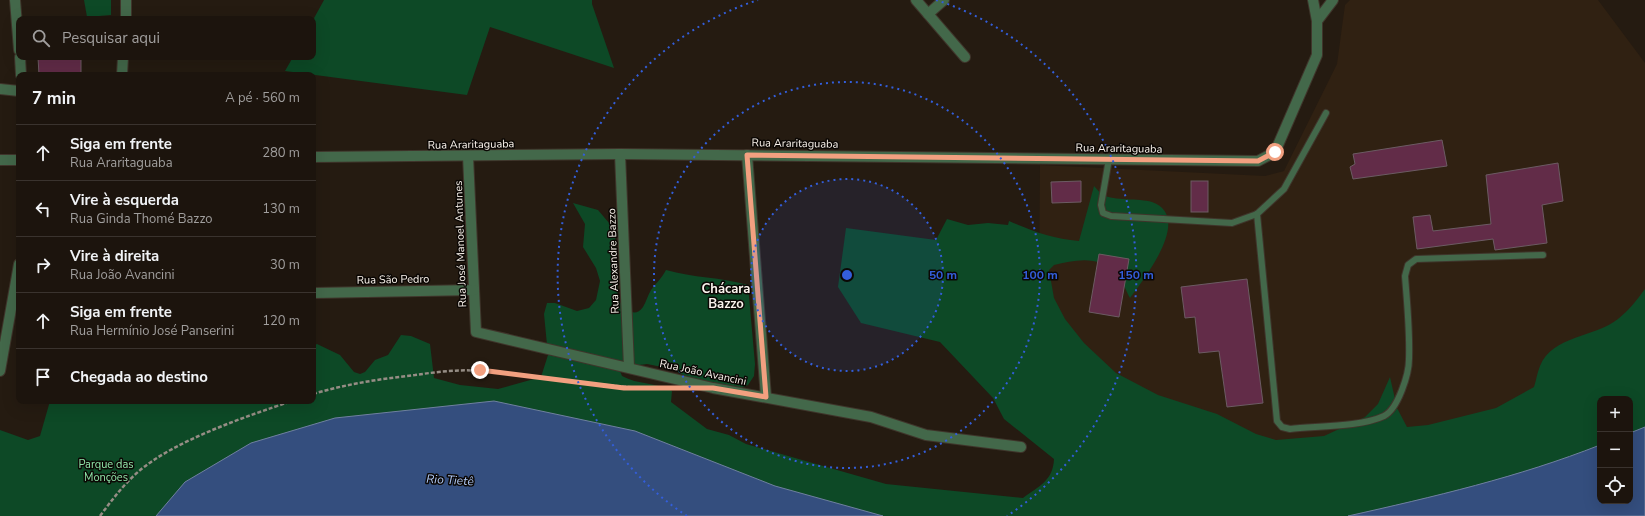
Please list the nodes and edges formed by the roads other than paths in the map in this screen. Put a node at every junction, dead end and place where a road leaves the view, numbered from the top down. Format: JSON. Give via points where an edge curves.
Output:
{"nodes":[{"id":1,"x":15,"y":0,"type":"edge"},
{"id":2,"x":126,"y":0,"type":"edge"},
{"id":3,"x":916,"y":0,"type":"edge"},
{"id":4,"x":944,"y":0,"type":"edge"},
{"id":5,"x":1313,"y":0,"type":"edge"},
{"id":6,"x":1333,"y":0,"type":"edge"},
{"id":7,"x":928,"y":14,"type":"junction"},
{"id":8,"x":16,"y":16,"type":"edge"},
{"id":9,"x":126,"y":16,"type":"edge"},
{"id":10,"x":1317,"y":21,"type":"junction"},
{"id":11,"x":965,"y":58,"type":"dead end"},
{"id":12,"x":20,"y":60,"type":"edge"},
{"id":13,"x":123,"y":60,"type":"edge"},
{"id":14,"x":21,"y":72,"type":"edge"},
{"id":15,"x":122,"y":72,"type":"edge"},
{"id":16,"x":0,"y":89,"type":"edge"},
{"id":17,"x":16,"y":92,"type":"edge"},
{"id":18,"x":1326,"y":113,"type":"dead end"},
{"id":19,"x":620,"y":154,"type":"junction"},
{"id":20,"x":747,"y":155,"type":"junction"},
{"id":21,"x":468,"y":156,"type":"junction"},
{"id":22,"x":316,"y":157,"type":"edge"},
{"id":23,"x":1109,"y":159,"type":"junction"},
{"id":24,"x":0,"y":160,"type":"edge"},
{"id":25,"x":16,"y":160,"type":"edge"},
{"id":26,"x":1257,"y":214,"type":"junction"},
{"id":27,"x":1543,"y":255,"type":"dead end"},
{"id":28,"x":16,"y":281,"type":"edge"},
{"id":29,"x":474,"y":290,"type":"junction"},
{"id":30,"x":316,"y":293,"type":"edge"},
{"id":31,"x":476,"y":332,"type":"joint"},
{"id":32,"x":629,"y":367,"type":"junction"},
{"id":33,"x":0,"y":371,"type":"edge"},
{"id":34,"x":766,"y":397,"type":"junction"},
{"id":35,"x":1021,"y":447,"type":"dead end"}],
"edges":[{"from":1,"to":8,"type":"street"},
{"from":2,"to":9,"type":"street"},
{"from":3,"to":7,"type":"street"},
{"from":4,"to":7,"type":"street"},
{"from":5,"to":10,"type":"street"},
{"from":6,"to":10,"type":"street"},
{"from":7,"to":11,"type":"street"},
{"from":10,"to":23,"type":"street","name":"Rua Araritaguaba","via":[[1318,55],[1275,152],[1258,161]]},
{"from":12,"to":14,"type":"street"},
{"from":13,"to":15,"type":"street"},
{"from":16,"to":17,"type":"street"},
{"from":18,"to":26,"type":"lane","via":[[1284,189]]},
{"from":19,"to":20,"type":"street","name":"Rua Araritaguaba"},
{"from":19,"to":21,"type":"street","name":"Rua Araritaguaba"},
{"from":19,"to":32,"type":"street","name":"Rua Alexandre Bazzo"},
{"from":20,"to":23,"type":"street","name":"Rua Araritaguaba"},
{"from":20,"to":34,"type":"street"},
{"from":21,"to":22,"type":"street","name":"Rua Araritaguaba"},
{"from":21,"to":29,"type":"street","name":"Rua José Manoel Antunes"},
{"from":23,"to":26,"type":"lane","via":[[1101,205],[1103,213],[1111,216],[1232,223]]},
{"from":24,"to":25,"type":"street"},
{"from":26,"to":27,"type":"lane","via":[[1277,421],[1282,427],[1290,429],[1363,422],[1385,416],[1396,403],[1410,360],[1405,276],[1408,265],[1416,259]]},
{"from":28,"to":33,"type":"street"},
{"from":29,"to":30,"type":"street","name":"Rua São Pedro"},
{"from":29,"to":31,"type":"street","name":"Rua José Manoel Antunes"},
{"from":31,"to":32,"type":"street","name":"Rua João Avancini"},
{"from":32,"to":34,"type":"street","name":"Rua João Avancini","via":[[713,388]]},
{"from":34,"to":35,"type":"street","name":"Rua João Avancini","via":[[871,417],[926,435]]}]}
